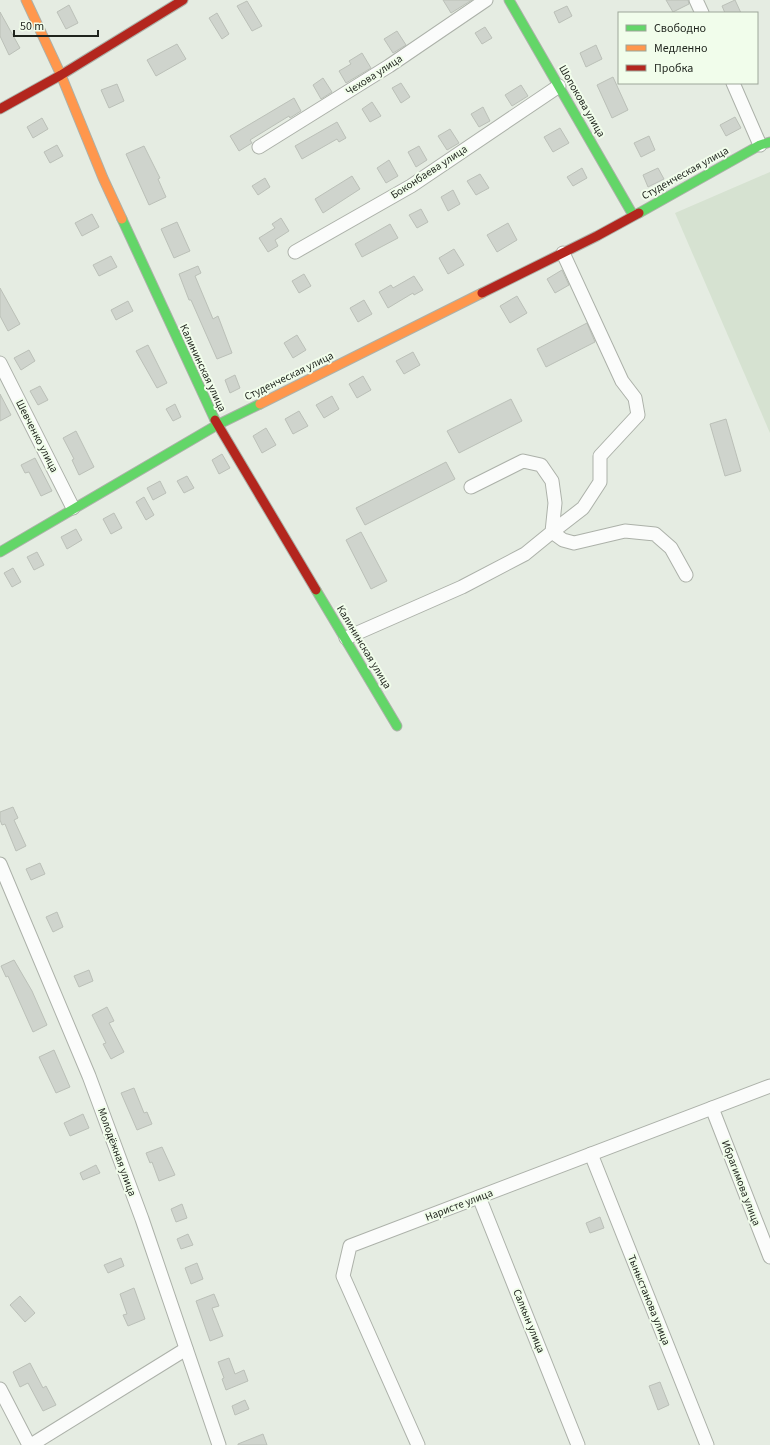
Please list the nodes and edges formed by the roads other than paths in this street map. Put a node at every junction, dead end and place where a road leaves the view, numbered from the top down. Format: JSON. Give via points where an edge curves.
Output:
{"nodes":[{"id":1,"x":26,"y":0,"type":"edge"},
{"id":2,"x":183,"y":0,"type":"edge"},
{"id":3,"x":486,"y":0,"type":"edge"},
{"id":4,"x":510,"y":0,"type":"edge"},
{"id":5,"x":696,"y":0,"type":"edge"},
{"id":6,"x":702,"y":12,"type":"edge"},
{"id":7,"x":61,"y":74,"type":"junction"},
{"id":8,"x":734,"y":84,"type":"edge"},
{"id":9,"x":559,"y":86,"type":"junction"},
{"id":10,"x":0,"y":109,"type":"edge"},
{"id":11,"x":765,"y":144,"type":"edge"},
{"id":12,"x":259,"y":147,"type":"dead end"},
{"id":13,"x":633,"y":215,"type":"junction"},
{"id":14,"x":296,"y":252,"type":"dead end"},
{"id":15,"x":563,"y":253,"type":"junction"},
{"id":16,"x":0,"y":363,"type":"edge"},
{"id":17,"x":217,"y":425,"type":"junction"},
{"id":18,"x":471,"y":487,"type":"dead end"},
{"id":19,"x":73,"y":508,"type":"junction"},
{"id":20,"x":552,"y":532,"type":"junction"},
{"id":21,"x":0,"y":552,"type":"edge"},
{"id":22,"x":686,"y":575,"type":"dead end"},
{"id":23,"x":346,"y":638,"type":"junction"},
{"id":24,"x":397,"y":726,"type":"dead end"},
{"id":25,"x":0,"y":864,"type":"edge"},
{"id":26,"x":770,"y":1086,"type":"edge"},
{"id":27,"x":712,"y":1108,"type":"junction"},
{"id":28,"x":591,"y":1154,"type":"junction"},
{"id":29,"x":479,"y":1197,"type":"junction"},
{"id":30,"x":770,"y":1257,"type":"edge"},
{"id":31,"x":186,"y":1349,"type":"junction"},
{"id":32,"x":0,"y":1388,"type":"edge"},
{"id":33,"x":30,"y":1445,"type":"edge"},
{"id":34,"x":219,"y":1445,"type":"edge"},
{"id":35,"x":418,"y":1445,"type":"edge"},
{"id":36,"x":578,"y":1445,"type":"edge"},
{"id":37,"x":708,"y":1445,"type":"edge"}],
"edges":[{"from":1,"to":7,"type":"street","name":"Калининская улица"},
{"from":2,"to":7,"type":"street"},
{"from":3,"to":12,"type":"street","name":"Чехова улица","via":[[390,66]]},
{"from":4,"to":9,"type":"street","name":"Шопокова улица"},
{"from":5,"to":6,"type":"street"},
{"from":7,"to":10,"type":"street"},
{"from":7,"to":17,"type":"street","name":"Калининская улица","via":[[103,178]]},
{"from":8,"to":11,"type":"street"},
{"from":9,"to":13,"type":"street","name":"Шопокова улица"},
{"from":9,"to":14,"type":"street","name":"Боконбаева улица","via":[[411,186]]},
{"from":11,"to":13,"type":"street","name":"Студенческая улица"},
{"from":13,"to":15,"type":"street","name":"Студенческая улица"},
{"from":15,"to":17,"type":"street","name":"Студенческая улица"},
{"from":15,"to":20,"type":"street","via":[[622,381],[636,398],[638,415],[600,456],[600,482],[583,508]]},
{"from":16,"to":19,"type":"street","name":"Шевченко улица"},
{"from":17,"to":19,"type":"street","name":"Студенческая улица"},
{"from":17,"to":23,"type":"street","name":"Калининская улица"},
{"from":18,"to":20,"type":"street","via":[[523,461],[541,465],[552,481],[555,503]]},
{"from":19,"to":21,"type":"street","name":"Студенческая улица"},
{"from":20,"to":22,"type":"street","via":[[574,544],[625,531],[655,534],[672,548]]},
{"from":20,"to":23,"type":"street","via":[[525,554],[462,587]]},
{"from":23,"to":24,"type":"street","name":"Калининская улица"},
{"from":25,"to":31,"type":"street","name":"Молодёжная улица","via":[[89,1076],[142,1219]]},
{"from":26,"to":27,"type":"street","name":"Наристе улица"},
{"from":27,"to":28,"type":"street","name":"Наристе улица"},
{"from":27,"to":30,"type":"street","name":"Ибрагимова улица"},
{"from":28,"to":29,"type":"street","name":"Наристе улица"},
{"from":28,"to":37,"type":"street","name":"Тыныстанова улица"},
{"from":29,"to":35,"type":"street","name":"Наристе улица","via":[[350,1246],[343,1276]]},
{"from":29,"to":36,"type":"street","name":"Салкын улица"},
{"from":31,"to":33,"type":"street"},
{"from":31,"to":34,"type":"street","name":"Молодёжная улица"},
{"from":32,"to":33,"type":"street"}]}
